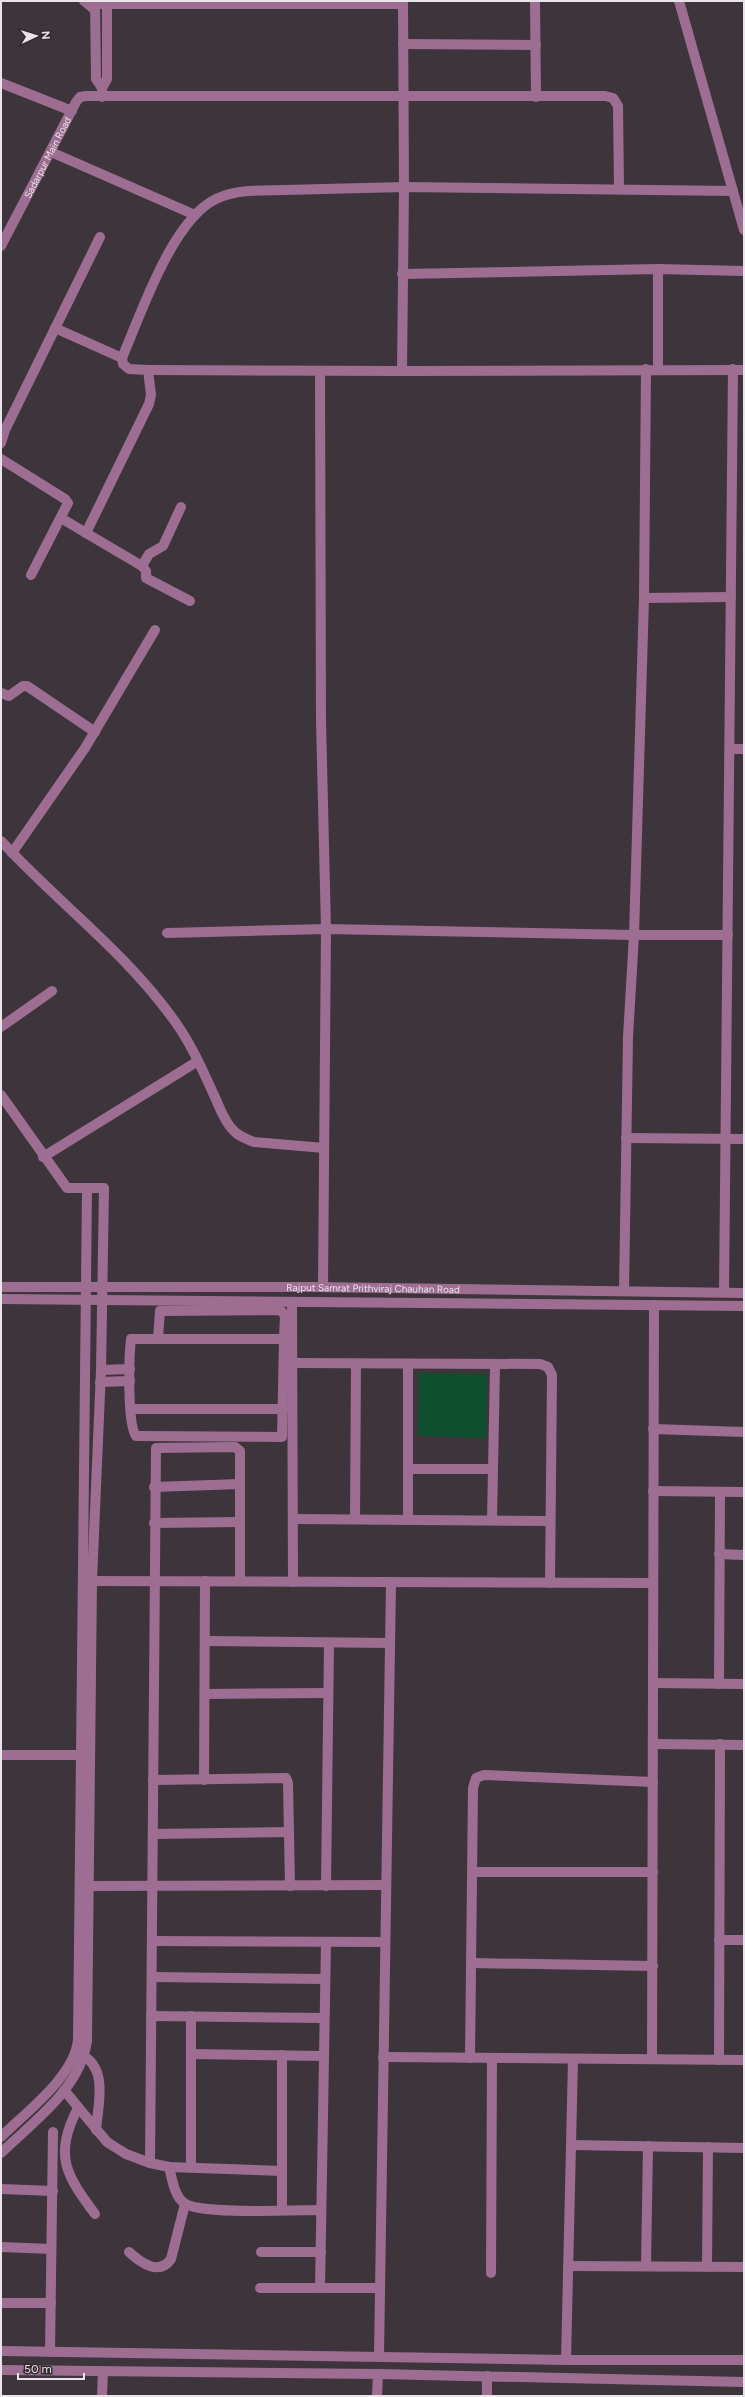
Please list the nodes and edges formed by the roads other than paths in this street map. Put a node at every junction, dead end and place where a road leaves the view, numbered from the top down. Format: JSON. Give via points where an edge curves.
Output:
{"nodes":[{"id":1,"x":84,"y":1,"type":"edge"},
{"id":2,"x":535,"y":1,"type":"edge"},
{"id":3,"x":679,"y":1,"type":"edge"},
{"id":4,"x":403,"y":2,"type":"edge"},
{"id":5,"x":108,"y":3,"type":"edge"},
{"id":6,"x":95,"y":5,"type":"edge"},
{"id":7,"x":403,"y":44,"type":"junction"},
{"id":8,"x":536,"y":45,"type":"junction"},
{"id":9,"x":1,"y":84,"type":"edge"},
{"id":10,"x":102,"y":92,"type":"junction"},
{"id":11,"x":402,"y":97,"type":"junction"},
{"id":12,"x":536,"y":97,"type":"junction"},
{"id":13,"x":72,"y":111,"type":"junction"},
{"id":14,"x":51,"y":152,"type":"junction"},
{"id":15,"x":404,"y":187,"type":"junction"},
{"id":16,"x":619,"y":189,"type":"junction"},
{"id":17,"x":733,"y":191,"type":"junction"},
{"id":18,"x":195,"y":215,"type":"junction"},
{"id":19,"x":744,"y":230,"type":"edge"},
{"id":20,"x":100,"y":237,"type":"dead end"},
{"id":21,"x":1,"y":246,"type":"edge"},
{"id":22,"x":658,"y":269,"type":"junction"},
{"id":23,"x":744,"y":271,"type":"edge"},
{"id":24,"x":402,"y":274,"type":"junction"},
{"id":25,"x":55,"y":328,"type":"junction"},
{"id":26,"x":122,"y":358,"type":"junction"},
{"id":27,"x":646,"y":369,"type":"junction"},
{"id":28,"x":658,"y":369,"type":"junction"},
{"id":29,"x":732,"y":369,"type":"junction"},
{"id":30,"x":148,"y":370,"type":"junction"},
{"id":31,"x":744,"y":370,"type":"edge"},
{"id":32,"x":402,"y":371,"type":"junction"},
{"id":33,"x":320,"y":372,"type":"junction"},
{"id":34,"x":3,"y":429,"type":"edge"},
{"id":35,"x":1,"y":443,"type":"edge"},
{"id":36,"x":1,"y":459,"type":"edge"},
{"id":37,"x":182,"y":507,"type":"dead end"},
{"id":38,"x":61,"y":518,"type":"junction"},
{"id":39,"x":86,"y":533,"type":"junction"},
{"id":40,"x":142,"y":566,"type":"junction"},
{"id":41,"x":31,"y":575,"type":"dead end"},
{"id":42,"x":731,"y":597,"type":"junction"},
{"id":43,"x":644,"y":598,"type":"junction"},
{"id":44,"x":190,"y":601,"type":"dead end"},
{"id":45,"x":154,"y":630,"type":"dead end"},
{"id":46,"x":1,"y":694,"type":"edge"},
{"id":47,"x":95,"y":732,"type":"junction"},
{"id":48,"x":730,"y":749,"type":"junction"},
{"id":49,"x":744,"y":749,"type":"edge"},
{"id":50,"x":1,"y":841,"type":"edge"},
{"id":51,"x":12,"y":854,"type":"junction"},
{"id":52,"x":326,"y":929,"type":"junction"},
{"id":53,"x":167,"y":933,"type":"dead end"},
{"id":54,"x":634,"y":935,"type":"junction"},
{"id":55,"x":728,"y":935,"type":"junction"},
{"id":56,"x":52,"y":991,"type":"dead end"},
{"id":57,"x":1,"y":1027,"type":"edge"},
{"id":58,"x":198,"y":1061,"type":"junction"},
{"id":59,"x":2,"y":1099,"type":"edge"},
{"id":60,"x":626,"y":1138,"type":"junction"},
{"id":61,"x":726,"y":1138,"type":"junction"},
{"id":62,"x":744,"y":1138,"type":"edge"},
{"id":63,"x":324,"y":1148,"type":"junction"},
{"id":64,"x":43,"y":1157,"type":"junction"},
{"id":65,"x":87,"y":1188,"type":"junction"},
{"id":66,"x":1,"y":1287,"type":"edge"},
{"id":67,"x":103,"y":1287,"type":"junction"},
{"id":68,"x":323,"y":1287,"type":"junction"},
{"id":69,"x":86,"y":1288,"type":"junction"},
{"id":70,"x":624,"y":1291,"type":"junction"},
{"id":71,"x":724,"y":1292,"type":"junction"},
{"id":72,"x":744,"y":1293,"type":"edge"},
{"id":73,"x":1,"y":1299,"type":"edge"},
{"id":74,"x":86,"y":1300,"type":"junction"},
{"id":75,"x":103,"y":1300,"type":"junction"},
{"id":76,"x":292,"y":1302,"type":"junction"},
{"id":77,"x":654,"y":1305,"type":"junction"},
{"id":78,"x":744,"y":1306,"type":"edge"},
{"id":79,"x":158,"y":1338,"type":"junction"},
{"id":80,"x":284,"y":1339,"type":"junction"},
{"id":81,"x":293,"y":1363,"type":"junction"},
{"id":82,"x":356,"y":1364,"type":"junction"},
{"id":83,"x":408,"y":1364,"type":"junction"},
{"id":84,"x":495,"y":1366,"type":"junction"},
{"id":85,"x":130,"y":1369,"type":"junction"},
{"id":86,"x":100,"y":1370,"type":"junction"},
{"id":87,"x":130,"y":1381,"type":"junction"},
{"id":88,"x":100,"y":1382,"type":"junction"},
{"id":89,"x":131,"y":1409,"type":"junction"},
{"id":90,"x":284,"y":1409,"type":"junction"},
{"id":91,"x":653,"y":1430,"type":"junction"},
{"id":92,"x":744,"y":1432,"type":"edge"},
{"id":93,"x":408,"y":1469,"type":"junction"},
{"id":94,"x":493,"y":1469,"type":"junction"},
{"id":95,"x":240,"y":1484,"type":"junction"},
{"id":96,"x":154,"y":1487,"type":"junction"},
{"id":97,"x":653,"y":1491,"type":"junction"},
{"id":98,"x":720,"y":1492,"type":"junction"},
{"id":99,"x":744,"y":1492,"type":"edge"},
{"id":100,"x":293,"y":1519,"type":"junction"},
{"id":101,"x":355,"y":1519,"type":"junction"},
{"id":102,"x":408,"y":1520,"type":"junction"},
{"id":103,"x":492,"y":1520,"type":"junction"},
{"id":104,"x":550,"y":1521,"type":"junction"},
{"id":105,"x":240,"y":1522,"type":"junction"},
{"id":106,"x":154,"y":1523,"type":"junction"},
{"id":107,"x":719,"y":1554,"type":"junction"},
{"id":108,"x":744,"y":1555,"type":"edge"},
{"id":109,"x":88,"y":1581,"type":"junction"},
{"id":110,"x":154,"y":1581,"type":"junction"},
{"id":111,"x":205,"y":1581,"type":"junction"},
{"id":112,"x":240,"y":1581,"type":"junction"},
{"id":113,"x":293,"y":1582,"type":"junction"},
{"id":114,"x":391,"y":1582,"type":"junction"},
{"id":115,"x":550,"y":1583,"type":"junction"},
{"id":116,"x":653,"y":1583,"type":"junction"},
{"id":117,"x":205,"y":1641,"type":"junction"},
{"id":118,"x":328,"y":1643,"type":"junction"},
{"id":119,"x":390,"y":1643,"type":"junction"},
{"id":120,"x":653,"y":1682,"type":"junction"},
{"id":121,"x":719,"y":1684,"type":"junction"},
{"id":122,"x":744,"y":1684,"type":"edge"},
{"id":123,"x":205,"y":1694,"type":"junction"},
{"id":124,"x":328,"y":1694,"type":"junction"},
{"id":125,"x":653,"y":1744,"type":"junction"},
{"id":126,"x":720,"y":1744,"type":"junction"},
{"id":127,"x":744,"y":1745,"type":"edge"},
{"id":128,"x":1,"y":1755,"type":"edge"},
{"id":129,"x":85,"y":1758,"type":"junction"},
{"id":130,"x":1,"y":1760,"type":"edge"},
{"id":131,"x":153,"y":1780,"type":"junction"},
{"id":132,"x":204,"y":1780,"type":"junction"},
{"id":133,"x":653,"y":1782,"type":"junction"},
{"id":134,"x":289,"y":1832,"type":"junction"},
{"id":135,"x":153,"y":1834,"type":"junction"},
{"id":136,"x":472,"y":1872,"type":"junction"},
{"id":137,"x":653,"y":1872,"type":"junction"},
{"id":138,"x":84,"y":1886,"type":"junction"},
{"id":139,"x":153,"y":1886,"type":"junction"},
{"id":140,"x":290,"y":1886,"type":"junction"},
{"id":141,"x":326,"y":1886,"type":"junction"},
{"id":142,"x":386,"y":1886,"type":"junction"},
{"id":143,"x":152,"y":1940,"type":"junction"},
{"id":144,"x":719,"y":1940,"type":"junction"},
{"id":145,"x":744,"y":1940,"type":"edge"},
{"id":146,"x":326,"y":1942,"type":"junction"},
{"id":147,"x":385,"y":1942,"type":"junction"},
{"id":148,"x":471,"y":1963,"type":"junction"},
{"id":149,"x":653,"y":1966,"type":"junction"},
{"id":150,"x":152,"y":1977,"type":"junction"},
{"id":151,"x":325,"y":1979,"type":"junction"},
{"id":152,"x":151,"y":2016,"type":"junction"},
{"id":153,"x":191,"y":2016,"type":"junction"},
{"id":154,"x":324,"y":2018,"type":"junction"},
{"id":155,"x":80,"y":2054,"type":"junction"},
{"id":156,"x":191,"y":2054,"type":"junction"},
{"id":157,"x":282,"y":2055,"type":"junction"},
{"id":158,"x":324,"y":2056,"type":"junction"},
{"id":159,"x":383,"y":2057,"type":"junction"},
{"id":160,"x":470,"y":2058,"type":"junction"},
{"id":161,"x":492,"y":2058,"type":"junction"},
{"id":162,"x":573,"y":2059,"type":"junction"},
{"id":163,"x":652,"y":2060,"type":"junction"},
{"id":164,"x":718,"y":2060,"type":"junction"},
{"id":165,"x":744,"y":2060,"type":"edge"},
{"id":166,"x":64,"y":2090,"type":"junction"},
{"id":167,"x":78,"y":2108,"type":"junction"},
{"id":168,"x":96,"y":2130,"type":"junction"},
{"id":169,"x":54,"y":2132,"type":"dead end"},
{"id":170,"x":1,"y":2137,"type":"edge"},
{"id":171,"x":571,"y":2145,"type":"junction"},
{"id":172,"x":648,"y":2146,"type":"junction"},
{"id":173,"x":708,"y":2147,"type":"junction"},
{"id":174,"x":744,"y":2148,"type":"edge"},
{"id":175,"x":1,"y":2153,"type":"edge"},
{"id":176,"x":150,"y":2163,"type":"junction"},
{"id":177,"x":169,"y":2167,"type":"junction"},
{"id":178,"x":191,"y":2167,"type":"junction"},
{"id":179,"x":282,"y":2171,"type":"junction"},
{"id":180,"x":1,"y":2189,"type":"edge"},
{"id":181,"x":52,"y":2191,"type":"junction"},
{"id":182,"x":185,"y":2204,"type":"junction"},
{"id":183,"x":282,"y":2210,"type":"junction"},
{"id":184,"x":321,"y":2210,"type":"junction"},
{"id":185,"x":95,"y":2214,"type":"dead end"},
{"id":186,"x":1,"y":2247,"type":"edge"},
{"id":187,"x":52,"y":2249,"type":"junction"},
{"id":188,"x":129,"y":2252,"type":"dead end"},
{"id":189,"x":261,"y":2252,"type":"dead end"},
{"id":190,"x":321,"y":2252,"type":"junction"},
{"id":191,"x":568,"y":2266,"type":"junction"},
{"id":192,"x":646,"y":2266,"type":"junction"},
{"id":193,"x":707,"y":2267,"type":"junction"},
{"id":194,"x":744,"y":2267,"type":"edge"},
{"id":195,"x":491,"y":2273,"type":"dead end"},
{"id":196,"x":260,"y":2288,"type":"dead end"},
{"id":197,"x":320,"y":2288,"type":"junction"},
{"id":198,"x":380,"y":2288,"type":"junction"},
{"id":199,"x":1,"y":2303,"type":"edge"},
{"id":200,"x":51,"y":2304,"type":"junction"},
{"id":201,"x":1,"y":2351,"type":"edge"},
{"id":202,"x":50,"y":2352,"type":"junction"},
{"id":203,"x":379,"y":2356,"type":"junction"},
{"id":204,"x":566,"y":2360,"type":"junction"},
{"id":205,"x":744,"y":2360,"type":"edge"},
{"id":206,"x":1,"y":2370,"type":"edge"},
{"id":207,"x":103,"y":2371,"type":"junction"},
{"id":208,"x":378,"y":2374,"type":"junction"},
{"id":209,"x":487,"y":2376,"type":"junction"},
{"id":210,"x":744,"y":2382,"type":"edge"},
{"id":211,"x":102,"y":2396,"type":"edge"},
{"id":212,"x":377,"y":2396,"type":"edge"},
{"id":213,"x":486,"y":2396,"type":"edge"}],
"edges":[{"from":1,"to":6,"type":"street"},
{"from":2,"to":8,"type":"street"},
{"from":3,"to":17,"type":"street"},
{"from":4,"to":5,"type":"street"},
{"from":4,"to":7,"type":"street"},
{"from":5,"to":6,"type":"street"},
{"from":5,"to":10,"type":"street","via":[[107,79]]},
{"from":6,"to":10,"type":"street","via":[[96,79]]},
{"from":7,"to":8,"type":"street"},
{"from":7,"to":11,"type":"street"},
{"from":8,"to":12,"type":"street"},
{"from":9,"to":13,"type":"street"},
{"from":10,"to":11,"type":"street"},
{"from":10,"to":13,"type":"street","name":"Sadarpur Main Road","via":[[80,97]]},
{"from":11,"to":12,"type":"street"},
{"from":11,"to":15,"type":"street"},
{"from":12,"to":16,"type":"street","via":[[613,98],[618,106]]},
{"from":13,"to":14,"type":"street","name":"Sadarpur Main Road"},
{"from":14,"to":18,"type":"street"},
{"from":14,"to":21,"type":"street","name":"Sadarpur Main Road"},
{"from":15,"to":16,"type":"street"},
{"from":15,"to":18,"type":"street","via":[[229,193],[214,199]]},
{"from":15,"to":24,"type":"street"},
{"from":16,"to":17,"type":"street"},
{"from":17,"to":19,"type":"street"},
{"from":18,"to":26,"type":"street","via":[[181,231],[166,260]]},
{"from":20,"to":25,"type":"street"},
{"from":22,"to":23,"type":"street"},
{"from":22,"to":24,"type":"street"},
{"from":22,"to":28,"type":"street"},
{"from":24,"to":32,"type":"street"},
{"from":25,"to":26,"type":"street"},
{"from":25,"to":34,"type":"street"},
{"from":26,"to":30,"type":"street","via":[[123,364],[129,369]]},
{"from":27,"to":28,"type":"street"},
{"from":27,"to":32,"type":"street"},
{"from":27,"to":43,"type":"street"},
{"from":28,"to":29,"type":"street"},
{"from":29,"to":31,"type":"street"},
{"from":29,"to":42,"type":"street"},
{"from":30,"to":33,"type":"street"},
{"from":30,"to":39,"type":"street","via":[[152,395],[149,404]]},
{"from":32,"to":33,"type":"street"},
{"from":33,"to":52,"type":"street","via":[[321,721]]},
{"from":34,"to":35,"type":"street"},
{"from":36,"to":38,"type":"street","via":[[67,500],[68,507]]},
{"from":37,"to":40,"type":"street","via":[[163,546],[149,554]]},
{"from":38,"to":39,"type":"street"},
{"from":38,"to":41,"type":"street"},
{"from":39,"to":40,"type":"street"},
{"from":40,"to":44,"type":"street","via":[[146,571],[146,578]]},
{"from":42,"to":43,"type":"street"},
{"from":42,"to":48,"type":"street"},
{"from":43,"to":54,"type":"street"},
{"from":45,"to":47,"type":"street"},
{"from":46,"to":47,"type":"street","via":[[9,696],[27,686]]},
{"from":47,"to":51,"type":"street"},
{"from":48,"to":49,"type":"street"},
{"from":48,"to":55,"type":"street"},
{"from":50,"to":51,"type":"street"},
{"from":51,"to":58,"type":"street","via":[[95,932],[143,982],[176,1023]]},
{"from":52,"to":53,"type":"street"},
{"from":52,"to":54,"type":"street"},
{"from":52,"to":63,"type":"street"},
{"from":54,"to":55,"type":"street"},
{"from":54,"to":60,"type":"street","via":[[630,982]]},
{"from":55,"to":61,"type":"street"},
{"from":56,"to":57,"type":"street"},
{"from":58,"to":63,"type":"street","via":[[225,1120],[233,1131],[254,1142]]},
{"from":58,"to":64,"type":"street"},
{"from":59,"to":64,"type":"street"},
{"from":60,"to":61,"type":"street"},
{"from":60,"to":70,"type":"street"},
{"from":61,"to":62,"type":"street"},
{"from":61,"to":71,"type":"street"},
{"from":63,"to":68,"type":"street"},
{"from":64,"to":65,"type":"street","via":[[67,1188]]},
{"from":65,"to":67,"type":"street","via":[[104,1188]]},
{"from":65,"to":69,"type":"street"},
{"from":66,"to":69,"type":"street","name":"Rajput Samrat Prithviraj Chauhan Road"},
{"from":67,"to":68,"type":"street","name":"Rajput Samrat Prithviraj Chauhan Road"},
{"from":67,"to":69,"type":"street","name":"Rajput Samrat Prithviraj Chauhan Road"},
{"from":67,"to":75,"type":"street"},
{"from":68,"to":70,"type":"street","name":"Rajput Samrat Prithviraj Chauhan Road"},
{"from":69,"to":74,"type":"street"},
{"from":70,"to":71,"type":"street","name":"Rajput Samrat Prithviraj Chauhan Road"},
{"from":71,"to":72,"type":"street","name":"Rajput Samrat Prithviraj Chauhan Road"},
{"from":73,"to":74,"type":"street","name":"Rajput Samrat Prithviraj Chauhan Road"},
{"from":74,"to":75,"type":"street","name":"Rajput Samrat Prithviraj Chauhan Road"},
{"from":74,"to":109,"type":"street"},
{"from":75,"to":76,"type":"street","name":"Rajput Samrat Prithviraj Chauhan Road"},
{"from":75,"to":86,"type":"street"},
{"from":76,"to":77,"type":"street","name":"Rajput Samrat Prithviraj Chauhan Road"},
{"from":76,"to":81,"type":"street"},
{"from":77,"to":78,"type":"street","name":"Rajput Samrat Prithviraj Chauhan Road"},
{"from":77,"to":91,"type":"street"},
{"from":79,"to":80,"type":"street"},
{"from":79,"to":80,"type":"street","via":[[160,1311],[280,1310],[285,1315]]},
{"from":79,"to":85,"type":"street","via":[[131,1339]]},
{"from":80,"to":90,"type":"street"},
{"from":81,"to":82,"type":"street"},
{"from":81,"to":100,"type":"street"},
{"from":82,"to":83,"type":"street"},
{"from":82,"to":101,"type":"street"},
{"from":83,"to":84,"type":"street"},
{"from":83,"to":93,"type":"street"},
{"from":84,"to":94,"type":"street"},
{"from":84,"to":104,"type":"street","via":[[540,1364],[548,1367],[552,1375]]},
{"from":85,"to":86,"type":"street"},
{"from":85,"to":87,"type":"street"},
{"from":86,"to":88,"type":"street"},
{"from":87,"to":88,"type":"street"},
{"from":87,"to":89,"type":"street"},
{"from":88,"to":109,"type":"street"},
{"from":89,"to":90,"type":"street"},
{"from":89,"to":90,"type":"street","via":[[132,1429],[136,1436],[279,1438],[284,1434]]},
{"from":91,"to":92,"type":"street"},
{"from":91,"to":97,"type":"street"},
{"from":93,"to":94,"type":"street"},
{"from":93,"to":102,"type":"street"},
{"from":94,"to":103,"type":"street"},
{"from":95,"to":96,"type":"street"},
{"from":95,"to":96,"type":"street","via":[[238,1447],[160,1447],[154,1451]]},
{"from":95,"to":105,"type":"street"},
{"from":96,"to":106,"type":"street"},
{"from":97,"to":98,"type":"street"},
{"from":97,"to":116,"type":"street"},
{"from":98,"to":99,"type":"street"},
{"from":98,"to":107,"type":"street"},
{"from":100,"to":101,"type":"street"},
{"from":100,"to":113,"type":"street"},
{"from":101,"to":102,"type":"street"},
{"from":102,"to":103,"type":"street"},
{"from":103,"to":104,"type":"street"},
{"from":104,"to":115,"type":"street"},
{"from":105,"to":106,"type":"street"},
{"from":105,"to":112,"type":"street"},
{"from":106,"to":110,"type":"street"},
{"from":107,"to":108,"type":"street"},
{"from":107,"to":121,"type":"street"},
{"from":109,"to":110,"type":"street"},
{"from":109,"to":129,"type":"street"},
{"from":110,"to":111,"type":"street"},
{"from":110,"to":131,"type":"street"},
{"from":111,"to":112,"type":"street"},
{"from":111,"to":117,"type":"street"},
{"from":112,"to":113,"type":"street"},
{"from":113,"to":114,"type":"street"},
{"from":114,"to":115,"type":"street"},
{"from":114,"to":119,"type":"street"},
{"from":115,"to":116,"type":"street"},
{"from":116,"to":120,"type":"street"},
{"from":117,"to":118,"type":"street"},
{"from":117,"to":123,"type":"street"},
{"from":118,"to":119,"type":"street"},
{"from":118,"to":124,"type":"street"},
{"from":119,"to":142,"type":"street"},
{"from":120,"to":121,"type":"street"},
{"from":120,"to":125,"type":"street"},
{"from":121,"to":122,"type":"street"},
{"from":123,"to":124,"type":"street"},
{"from":123,"to":132,"type":"street"},
{"from":124,"to":141,"type":"street"},
{"from":125,"to":126,"type":"street"},
{"from":125,"to":133,"type":"street"},
{"from":126,"to":127,"type":"street"},
{"from":126,"to":144,"type":"street"},
{"from":128,"to":129,"type":"street"},
{"from":129,"to":130,"type":"street"},
{"from":129,"to":138,"type":"street"},
{"from":131,"to":132,"type":"street"},
{"from":131,"to":135,"type":"street"},
{"from":132,"to":134,"type":"street","via":[[286,1778]]},
{"from":133,"to":136,"type":"street","via":[[484,1775],[476,1778],[473,1788]]},
{"from":133,"to":137,"type":"street"},
{"from":134,"to":135,"type":"street"},
{"from":134,"to":140,"type":"street"},
{"from":135,"to":139,"type":"street"},
{"from":136,"to":137,"type":"street"},
{"from":136,"to":148,"type":"street"},
{"from":137,"to":149,"type":"street"},
{"from":138,"to":139,"type":"street"},
{"from":138,"to":155,"type":"street","via":[[88,2026]]},
{"from":139,"to":140,"type":"street"},
{"from":139,"to":143,"type":"street"},
{"from":140,"to":141,"type":"street"},
{"from":141,"to":142,"type":"street"},
{"from":142,"to":147,"type":"street"},
{"from":143,"to":146,"type":"street"},
{"from":143,"to":150,"type":"street"},
{"from":144,"to":145,"type":"street"},
{"from":144,"to":164,"type":"street"},
{"from":146,"to":147,"type":"street"},
{"from":146,"to":151,"type":"street"},
{"from":147,"to":159,"type":"street"},
{"from":148,"to":149,"type":"street"},
{"from":148,"to":160,"type":"street"},
{"from":149,"to":163,"type":"street"},
{"from":150,"to":151,"type":"street"},
{"from":150,"to":152,"type":"street"},
{"from":151,"to":154,"type":"street"},
{"from":152,"to":153,"type":"street"},
{"from":152,"to":176,"type":"street"},
{"from":153,"to":154,"type":"street"},
{"from":153,"to":156,"type":"street"},
{"from":154,"to":158,"type":"street"},
{"from":155,"to":166,"type":"street","via":[[76,2074]]},
{"from":155,"to":168,"type":"street","via":[[96,2069],[99,2078]]},
{"from":155,"to":170,"type":"street","via":[[61,2078]]},
{"from":156,"to":157,"type":"street"},
{"from":156,"to":178,"type":"street"},
{"from":157,"to":158,"type":"street"},
{"from":157,"to":179,"type":"street"},
{"from":158,"to":184,"type":"street"},
{"from":159,"to":160,"type":"street"},
{"from":159,"to":198,"type":"street"},
{"from":160,"to":161,"type":"street"},
{"from":161,"to":162,"type":"street"},
{"from":161,"to":195,"type":"street"},
{"from":162,"to":163,"type":"street"},
{"from":162,"to":171,"type":"street"},
{"from":163,"to":164,"type":"street"},
{"from":164,"to":165,"type":"street"},
{"from":166,"to":167,"type":"street"},
{"from":166,"to":175,"type":"street"},
{"from":167,"to":168,"type":"street"},
{"from":167,"to":185,"type":"street","via":[[70,2123],[66,2139],[66,2166],[73,2184]]},
{"from":168,"to":176,"type":"street","via":[[107,2142],[126,2154]]},
{"from":169,"to":181,"type":"street"},
{"from":171,"to":172,"type":"street"},
{"from":171,"to":191,"type":"street"},
{"from":172,"to":173,"type":"street"},
{"from":172,"to":192,"type":"street"},
{"from":173,"to":174,"type":"street"},
{"from":173,"to":193,"type":"street"},
{"from":176,"to":177,"type":"street"},
{"from":177,"to":178,"type":"street"},
{"from":177,"to":182,"type":"street","via":[[179,2198]]},
{"from":178,"to":179,"type":"street"},
{"from":179,"to":183,"type":"street"},
{"from":180,"to":181,"type":"street"},
{"from":181,"to":187,"type":"street"},
{"from":182,"to":183,"type":"street","via":[[216,2209]]},
{"from":182,"to":188,"type":"street","via":[[171,2259],[166,2265],[159,2268],[150,2266],[140,2262]]},
{"from":183,"to":184,"type":"street"},
{"from":184,"to":190,"type":"street"},
{"from":186,"to":187,"type":"street"},
{"from":187,"to":200,"type":"street"},
{"from":189,"to":190,"type":"street"},
{"from":190,"to":197,"type":"street"},
{"from":191,"to":192,"type":"street"},
{"from":191,"to":204,"type":"street"},
{"from":192,"to":193,"type":"street"},
{"from":193,"to":194,"type":"street"},
{"from":196,"to":197,"type":"street"},
{"from":197,"to":198,"type":"street"},
{"from":198,"to":203,"type":"street"},
{"from":199,"to":200,"type":"street"},
{"from":200,"to":202,"type":"street"},
{"from":201,"to":202,"type":"street"},
{"from":202,"to":203,"type":"street"},
{"from":203,"to":204,"type":"street"},
{"from":204,"to":205,"type":"street"},
{"from":206,"to":207,"type":"street"},
{"from":207,"to":208,"type":"street"},
{"from":207,"to":211,"type":"street"},
{"from":208,"to":209,"type":"street"},
{"from":208,"to":212,"type":"street"},
{"from":209,"to":210,"type":"street"},
{"from":209,"to":213,"type":"street"}]}
